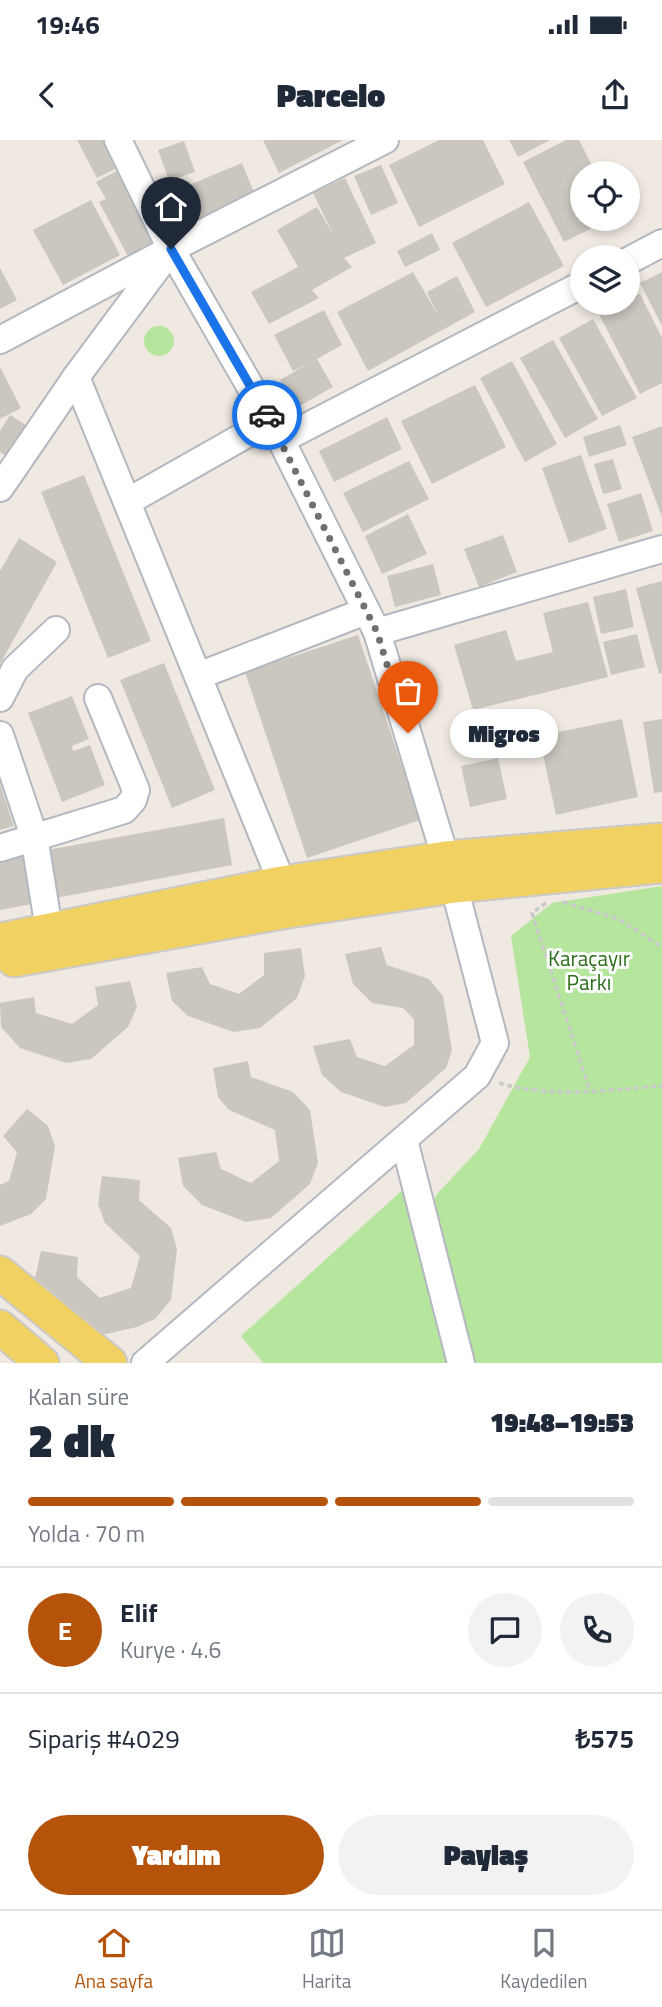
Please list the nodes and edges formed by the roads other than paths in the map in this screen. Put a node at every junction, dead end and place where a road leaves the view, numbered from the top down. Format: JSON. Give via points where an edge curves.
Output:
{"nodes":[{"id":1,"x":118,"y":140,"type":"edge"},
{"id":2,"x":385,"y":140,"type":"edge"},
{"id":3,"x":352,"y":149,"type":"edge"},
{"id":4,"x":662,"y":243,"type":"edge"},
{"id":5,"x":171,"y":249,"type":"junction"},
{"id":6,"x":640,"y":255,"type":"edge"},
{"id":7,"x":570,"y":290,"type":"edge"},
{"id":8,"x":0,"y":340,"type":"edge"},
{"id":9,"x":76,"y":377,"type":"junction"},
{"id":10,"x":276,"y":431,"type":"junction"},
{"id":11,"x":0,"y":488,"type":"edge"},
{"id":12,"x":127,"y":502,"type":"junction"},
{"id":13,"x":662,"y":549,"type":"edge"},
{"id":14,"x":372,"y":622,"type":"junction"},
{"id":15,"x":56,"y":630,"type":"dead end"},
{"id":16,"x":198,"y":676,"type":"junction"},
{"id":17,"x":0,"y":698,"type":"edge"},
{"id":18,"x":98,"y":698,"type":"dead end"},
{"id":19,"x":0,"y":734,"type":"edge"},
{"id":20,"x":34,"y":836,"type":"junction"},
{"id":21,"x":662,"y":840,"type":"edge"},
{"id":22,"x":0,"y":848,"type":"edge"},
{"id":23,"x":662,"y":866,"type":"edge"},
{"id":24,"x":450,"y":872,"type":"junction"},
{"id":25,"x":282,"y":883,"type":"junction"},
{"id":26,"x":0,"y":940,"type":"edge"},
{"id":27,"x":51,"y":942,"type":"junction"},
{"id":28,"x":0,"y":963,"type":"edge"},
{"id":29,"x":404,"y":1140,"type":"junction"},
{"id":30,"x":0,"y":1272,"type":"edge"},
{"id":31,"x":0,"y":1327,"type":"edge"},
{"id":32,"x":42,"y":1363,"type":"edge"},
{"id":33,"x":110,"y":1363,"type":"edge"},
{"id":34,"x":145,"y":1363,"type":"edge"},
{"id":35,"x":461,"y":1363,"type":"edge"}],
"edges":[{"from":1,"to":5,"type":"street"},
{"from":2,"to":3,"type":"street"},
{"from":3,"to":5,"type":"street"},
{"from":4,"to":6,"type":"street"},
{"from":5,"to":8,"type":"street"},
{"from":5,"to":9,"type":"street"},
{"from":5,"to":10,"type":"street"},
{"from":7,"to":10,"type":"street"},
{"from":9,"to":11,"type":"street"},
{"from":9,"to":12,"type":"street"},
{"from":10,"to":12,"type":"street"},
{"from":10,"to":14,"type":"street"},
{"from":12,"to":16,"type":"street"},
{"from":13,"to":14,"type":"street"},
{"from":14,"to":16,"type":"street"},
{"from":14,"to":24,"type":"street"},
{"from":15,"to":17,"type":"street","via":[[15,668]]},
{"from":16,"to":25,"type":"street"},
{"from":18,"to":20,"type":"street","via":[[135,790],[133,800],[124,810]]},
{"from":19,"to":20,"type":"street"},
{"from":20,"to":22,"type":"street"},
{"from":20,"to":27,"type":"street"},
{"from":21,"to":24,"type":"main road"},
{"from":23,"to":24,"type":"main road"},
{"from":24,"to":25,"type":"main road"},
{"from":24,"to":27,"type":"main road","via":[[288,911]]},
{"from":24,"to":29,"type":"street","via":[[495,1043],[477,1076]]},
{"from":25,"to":27,"type":"main road"},
{"from":26,"to":27,"type":"main road"},
{"from":27,"to":28,"type":"main road"},
{"from":29,"to":34,"type":"street"},
{"from":29,"to":35,"type":"street"},
{"from":30,"to":33,"type":"main road"},
{"from":31,"to":32,"type":"main road"}]}
